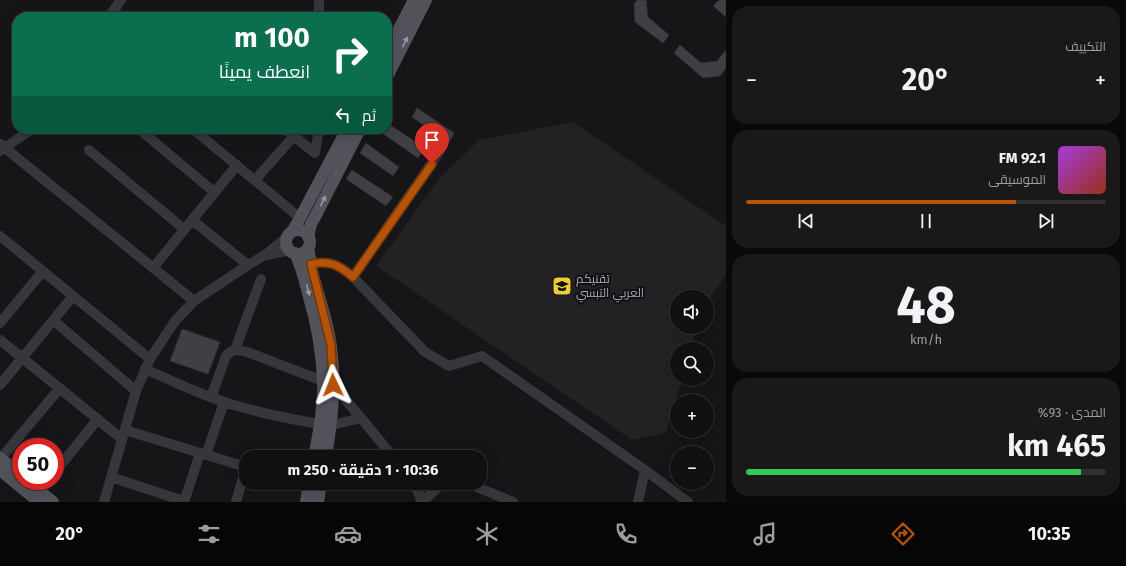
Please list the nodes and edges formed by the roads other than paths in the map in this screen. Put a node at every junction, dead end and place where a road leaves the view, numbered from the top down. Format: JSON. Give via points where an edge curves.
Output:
{"nodes":[{"id":1,"x":121,"y":0,"type":"edge"},
{"id":2,"x":319,"y":0,"type":"edge"},
{"id":3,"x":414,"y":0,"type":"edge"},
{"id":4,"x":426,"y":0,"type":"edge"},
{"id":5,"x":113,"y":12,"type":"edge"},
{"id":6,"x":318,"y":12,"type":"edge"},
{"id":7,"x":392,"y":42,"type":"edge"},
{"id":8,"x":392,"y":66,"type":"edge"},
{"id":9,"x":24,"y":134,"type":"edge"},
{"id":10,"x":145,"y":134,"type":"edge"},
{"id":11,"x":199,"y":134,"type":"edge"},
{"id":12,"x":291,"y":134,"type":"edge"},
{"id":13,"x":318,"y":134,"type":"edge"},
{"id":14,"x":344,"y":134,"type":"edge"},
{"id":15,"x":357,"y":134,"type":"edge"},
{"id":16,"x":294,"y":136,"type":"junction"},
{"id":17,"x":2,"y":148,"type":"edge"},
{"id":18,"x":89,"y":150,"type":"dead end"},
{"id":19,"x":440,"y":151,"type":"dead end"},
{"id":20,"x":237,"y":165,"type":"junction"},
{"id":21,"x":255,"y":180,"type":"junction"},
{"id":22,"x":214,"y":192,"type":"junction"},
{"id":23,"x":300,"y":218,"type":"junction"},
{"id":24,"x":192,"y":220,"type":"junction"},
{"id":25,"x":184,"y":229,"type":"junction"},
{"id":26,"x":290,"y":234,"type":"junction"},
{"id":27,"x":0,"y":236,"type":"edge"},
{"id":28,"x":308,"y":242,"type":"junction"},
{"id":29,"x":292,"y":252,"type":"junction"},
{"id":30,"x":265,"y":255,"type":"junction"},
{"id":31,"x":248,"y":264,"type":"junction"},
{"id":32,"x":311,"y":264,"type":"junction"},
{"id":33,"x":153,"y":268,"type":"junction"},
{"id":34,"x":43,"y":271,"type":"junction"},
{"id":35,"x":353,"y":277,"type":"junction"},
{"id":36,"x":261,"y":279,"type":"dead end"},
{"id":37,"x":73,"y":296,"type":"junction"},
{"id":38,"x":194,"y":301,"type":"junction"},
{"id":39,"x":53,"y":320,"type":"junction"},
{"id":40,"x":0,"y":323,"type":"edge"},
{"id":41,"x":0,"y":340,"type":"edge"},
{"id":42,"x":235,"y":350,"type":"junction"},
{"id":43,"x":22,"y":358,"type":"junction"},
{"id":44,"x":150,"y":359,"type":"junction"},
{"id":45,"x":145,"y":369,"type":"junction"},
{"id":46,"x":328,"y":383,"type":"junction"},
{"id":47,"x":0,"y":385,"type":"edge"},
{"id":48,"x":60,"y":388,"type":"junction"},
{"id":49,"x":136,"y":391,"type":"junction"},
{"id":50,"x":211,"y":397,"type":"junction"},
{"id":51,"x":224,"y":402,"type":"junction"},
{"id":52,"x":361,"y":418,"type":"junction"},
{"id":53,"x":98,"y":420,"type":"junction"},
{"id":54,"x":326,"y":424,"type":"junction"},
{"id":55,"x":123,"y":435,"type":"junction"},
{"id":56,"x":317,"y":450,"type":"edge"},
{"id":57,"x":326,"y":450,"type":"edge"},
{"id":58,"x":387,"y":450,"type":"edge"},
{"id":59,"x":203,"y":454,"type":"junction"},
{"id":60,"x":64,"y":461,"type":"edge"},
{"id":61,"x":0,"y":462,"type":"edge"},
{"id":62,"x":239,"y":465,"type":"edge"},
{"id":63,"x":12,"y":469,"type":"edge"},
{"id":64,"x":645,"y":470,"type":"junction"},
{"id":65,"x":111,"y":477,"type":"junction"},
{"id":66,"x":239,"y":490,"type":"edge"},
{"id":67,"x":305,"y":490,"type":"edge"},
{"id":68,"x":320,"y":490,"type":"edge"},
{"id":69,"x":417,"y":490,"type":"edge"},
{"id":70,"x":435,"y":490,"type":"edge"},
{"id":71,"x":484,"y":490,"type":"edge"},
{"id":72,"x":36,"y":498,"type":"edge"},
{"id":73,"x":184,"y":501,"type":"edge"},
{"id":74,"x":53,"y":502,"type":"edge"},
{"id":75,"x":104,"y":502,"type":"edge"},
{"id":76,"x":236,"y":502,"type":"edge"},
{"id":77,"x":306,"y":502,"type":"edge"},
{"id":78,"x":318,"y":502,"type":"edge"},
{"id":79,"x":421,"y":502,"type":"edge"},
{"id":80,"x":513,"y":502,"type":"edge"},
{"id":81,"x":638,"y":502,"type":"edge"},
{"id":82,"x":688,"y":502,"type":"edge"}],
"edges":[{"from":1,"to":5,"type":"street"},
{"from":2,"to":6,"type":"street"},
{"from":3,"to":7,"type":"main road"},
{"from":8,"to":4,"type":"main road","one_way":true},
{"from":9,"to":17,"type":"street"},
{"from":10,"to":22,"type":"street"},
{"from":11,"to":20,"type":"street"},
{"from":12,"to":16,"type":"street"},
{"from":13,"to":16,"type":"street","via":[[315,153]]},
{"from":14,"to":23,"type":"main road"},
{"from":28,"to":15,"type":"main road","one_way":true,"via":[[316,215]]},
{"from":16,"to":21,"type":"street"},
{"from":17,"to":33,"type":"street"},
{"from":18,"to":25,"type":"street"},
{"from":19,"to":35,"type":"street"},
{"from":20,"to":21,"type":"street"},
{"from":20,"to":22,"type":"street"},
{"from":21,"to":23,"type":"street"},
{"from":22,"to":24,"type":"street"},
{"from":23,"to":26,"type":"main road"},
{"from":24,"to":25,"type":"street"},
{"from":24,"to":31,"type":"street"},
{"from":25,"to":33,"type":"street"},
{"from":26,"to":28,"type":"main road","via":[[296,230],[302,231],[307,234]]},
{"from":26,"to":29,"type":"main road","via":[[286,242]]},
{"from":26,"to":30,"type":"street"},
{"from":27,"to":34,"type":"street"},
{"from":28,"to":29,"type":"main road","via":[[304,252]]},
{"from":28,"to":32,"type":"main road"},
{"from":29,"to":30,"type":"street"},
{"from":29,"to":46,"type":"main road","one_way":true,"via":[[300,264],[314,312],[320,354]]},
{"from":30,"to":31,"type":"street"},
{"from":31,"to":38,"type":"street"},
{"from":32,"to":35,"type":"street","via":[[329,262],[338,265]]},
{"from":32,"to":46,"type":"main road","via":[[331,345]]},
{"from":33,"to":38,"type":"street"},
{"from":34,"to":37,"type":"street"},
{"from":34,"to":40,"type":"street"},
{"from":35,"to":64,"type":"street","via":[[425,352],[449,366],[482,356]]},
{"from":36,"to":42,"type":"street"},
{"from":37,"to":39,"type":"street"},
{"from":37,"to":44,"type":"street"},
{"from":38,"to":44,"type":"street","via":[[175,321]]},
{"from":39,"to":43,"type":"street"},
{"from":39,"to":49,"type":"street"},
{"from":41,"to":43,"type":"street"},
{"from":42,"to":46,"type":"street","via":[[247,352]]},
{"from":42,"to":50,"type":"street","via":[[226,356]]},
{"from":43,"to":47,"type":"street"},
{"from":43,"to":48,"type":"street"},
{"from":44,"to":45,"type":"street"},
{"from":45,"to":49,"type":"street"},
{"from":45,"to":50,"type":"street"},
{"from":46,"to":52,"type":"street"},
{"from":46,"to":54,"type":"main road"},
{"from":48,"to":53,"type":"street"},
{"from":48,"to":61,"type":"street"},
{"from":49,"to":55,"type":"street"},
{"from":50,"to":51,"type":"street"},
{"from":51,"to":54,"type":"street","via":[[288,419]]},
{"from":51,"to":59,"type":"street"},
{"from":52,"to":54,"type":"street"},
{"from":52,"to":58,"type":"street"},
{"from":53,"to":55,"type":"street"},
{"from":53,"to":60,"type":"street"},
{"from":54,"to":56,"type":"main road"},
{"from":54,"to":57,"type":"main road"},
{"from":55,"to":59,"type":"street"},
{"from":55,"to":65,"type":"street"},
{"from":59,"to":62,"type":"street"},
{"from":59,"to":73,"type":"street"},
{"from":61,"to":63,"type":"main road"},
{"from":61,"to":72,"type":"main road"},
{"from":64,"to":81,"type":"street"},
{"from":64,"to":82,"type":"street"},
{"from":65,"to":73,"type":"street"},
{"from":65,"to":75,"type":"street"},
{"from":66,"to":76,"type":"street"},
{"from":67,"to":77,"type":"main road"},
{"from":68,"to":78,"type":"main road"},
{"from":69,"to":79,"type":"street"},
{"from":70,"to":79,"type":"street"},
{"from":71,"to":80,"type":"street"},
{"from":72,"to":74,"type":"main road"}]}
